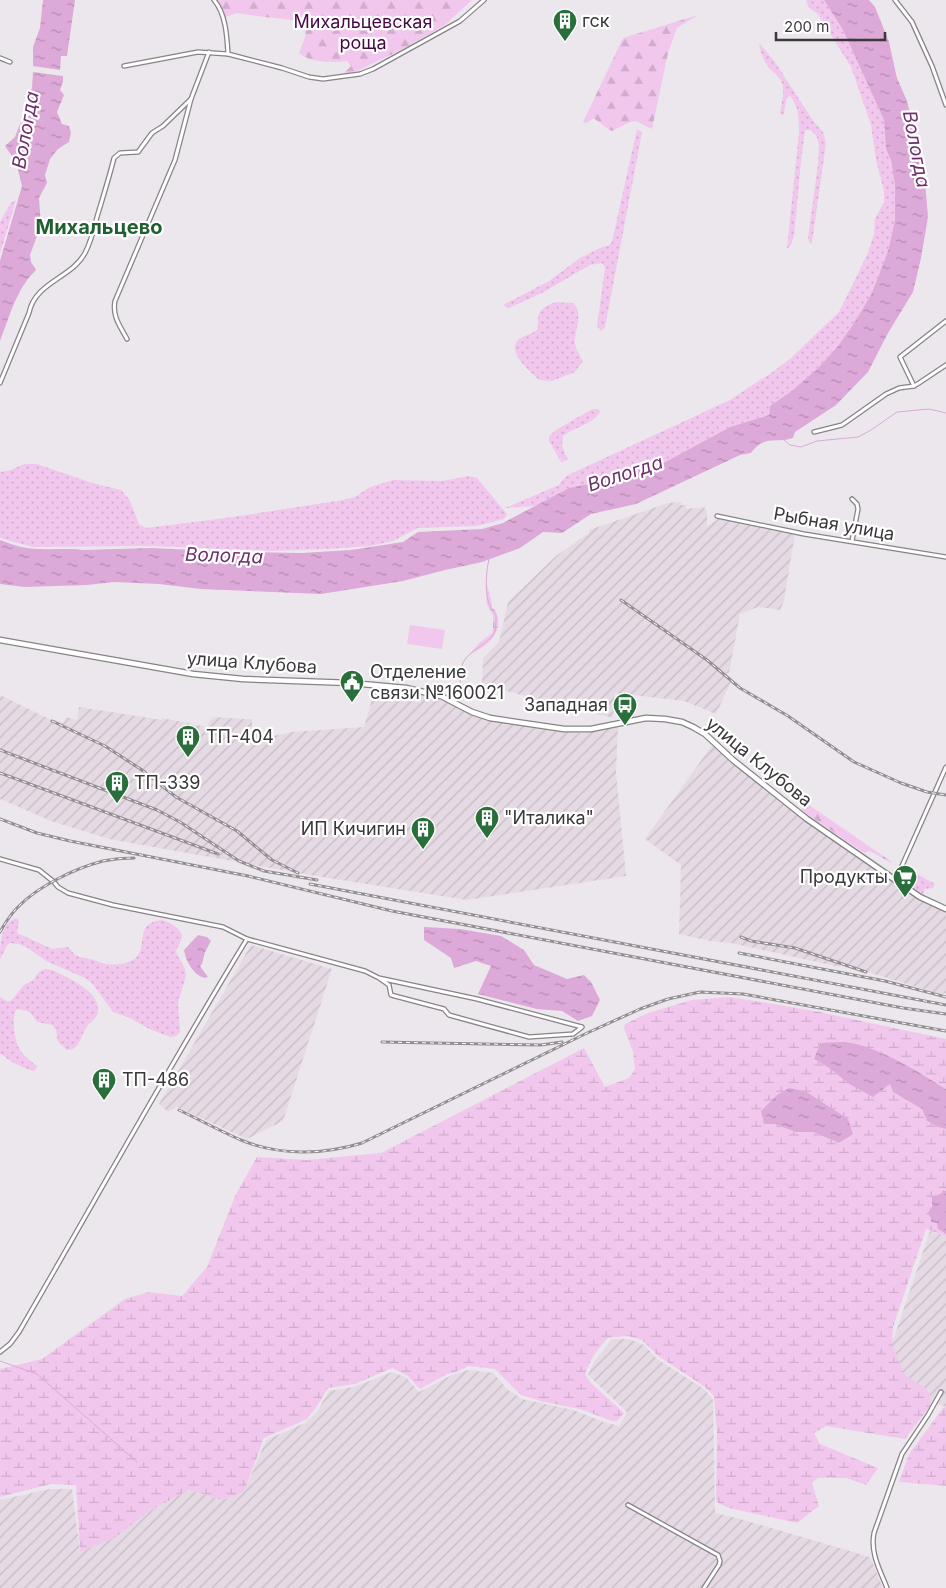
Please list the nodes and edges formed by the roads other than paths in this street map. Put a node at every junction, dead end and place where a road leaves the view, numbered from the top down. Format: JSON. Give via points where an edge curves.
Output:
{"nodes":[{"id":1,"x":214,"y":0,"type":"edge"},
{"id":2,"x":484,"y":0,"type":"edge"},
{"id":3,"x":895,"y":0,"type":"edge"},
{"id":4,"x":209,"y":52,"type":"junction"},
{"id":5,"x":228,"y":54,"type":"junction"},
{"id":6,"x":0,"y":58,"type":"edge"},
{"id":7,"x":10,"y":62,"type":"dead end"},
{"id":8,"x":124,"y":66,"type":"dead end"},
{"id":9,"x":191,"y":99,"type":"junction"},
{"id":10,"x":946,"y":105,"type":"edge"},
{"id":11,"x":946,"y":321,"type":"edge"},
{"id":12,"x":127,"y":339,"type":"dead end"},
{"id":13,"x":946,"y":366,"type":"edge"},
{"id":14,"x":944,"y":370,"type":"edge"},
{"id":15,"x":0,"y":383,"type":"edge"},
{"id":16,"x":914,"y":386,"type":"junction"},
{"id":17,"x":814,"y":432,"type":"dead end"},
{"id":18,"x":852,"y":499,"type":"dead end"},
{"id":19,"x":717,"y":516,"type":"dead end"},
{"id":20,"x":852,"y":541,"type":"junction"},
{"id":21,"x":946,"y":558,"type":"edge"},
{"id":22,"x":0,"y":640,"type":"edge"},
{"id":23,"x":946,"y":767,"type":"edge"},
{"id":24,"x":0,"y":859,"type":"edge"},
{"id":25,"x":895,"y":878,"type":"junction"},
{"id":26,"x":946,"y":909,"type":"edge"},
{"id":27,"x":247,"y":939,"type":"junction"},
{"id":28,"x":379,"y":978,"type":"junction"},
{"id":29,"x":0,"y":1352,"type":"edge"},
{"id":30,"x":941,"y":1392,"type":"dead end"},
{"id":31,"x":628,"y":1505,"type":"dead end"},
{"id":32,"x":704,"y":1588,"type":"edge"},
{"id":33,"x":887,"y":1588,"type":"edge"}],
"edges":[{"from":1,"to":5,"type":"street","via":[[220,7]]},
{"from":2,"to":5,"type":"street","via":[[460,21],[360,74],[322,79]]},
{"from":3,"to":10,"type":"street","via":[[912,22]]},
{"from":4,"to":5,"type":"street"},
{"from":4,"to":8,"type":"street"},
{"from":4,"to":9,"type":"street"},
{"from":6,"to":7,"type":"street"},
{"from":9,"to":12,"type":"street","via":[[175,160],[116,301],[116,318]]},
{"from":9,"to":15,"type":"street","via":[[152,133],[141,150],[120,153],[114,158],[85,254],[31,303]]},
{"from":11,"to":16,"type":"street","via":[[900,356]]},
{"from":13,"to":14,"type":"street"},
{"from":14,"to":16,"type":"street"},
{"from":16,"to":17,"type":"street","via":[[886,394],[842,425]]},
{"from":18,"to":20,"type":"street","via":[[858,509]]},
{"from":19,"to":20,"type":"street","name":"Рыбная улица"},
{"from":20,"to":21,"type":"street","name":"Рыбная улица"},
{"from":22,"to":25,"type":"main road","name":"улица Клубова","via":[[193,674],[406,688],[441,696],[490,718],[564,729],[591,729],[646,718],[676,721],[699,730],[796,811]]},
{"from":23,"to":25,"type":"street"},
{"from":24,"to":27,"type":"street","via":[[40,870],[68,894],[223,927]]},
{"from":25,"to":26,"type":"main road","name":"улица Клубова","via":[[924,899]]},
{"from":27,"to":28,"type":"street","via":[[365,971]]},
{"from":27,"to":29,"type":"street","via":[[18,1332]]},
{"from":28,"to":28,"type":"street","via":[[389,985],[391,995],[529,1037],[573,1034],[582,1028],[477,999]]},
{"from":30,"to":33,"type":"street","via":[[902,1454],[874,1533],[874,1554]]},
{"from":31,"to":32,"type":"street","via":[[718,1555],[719,1565]]}]}
